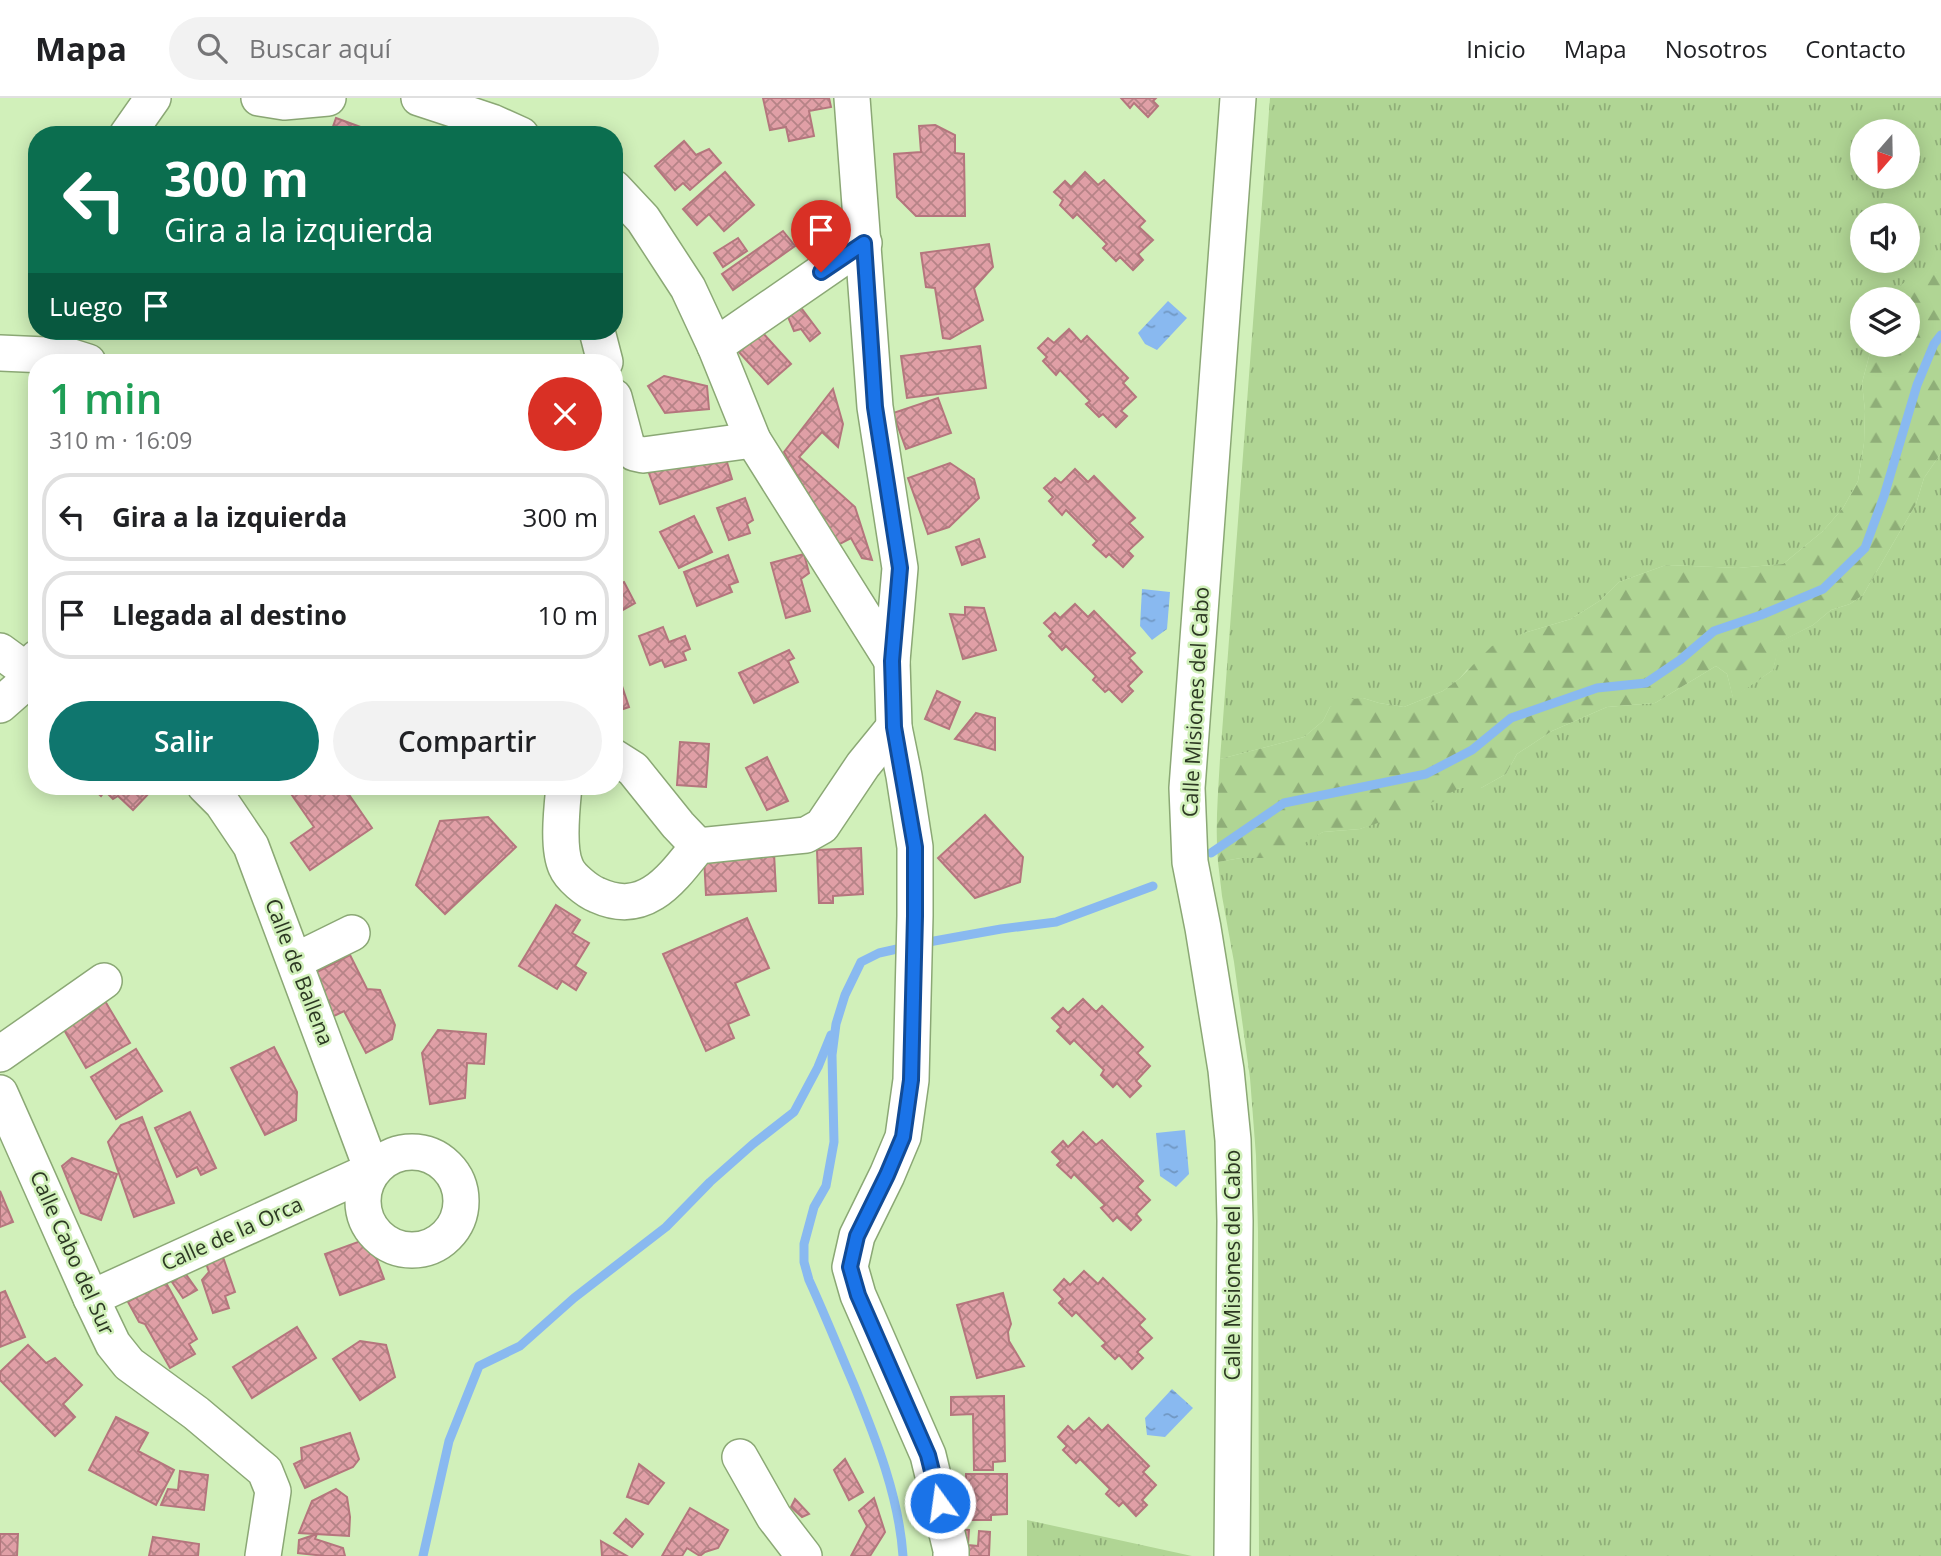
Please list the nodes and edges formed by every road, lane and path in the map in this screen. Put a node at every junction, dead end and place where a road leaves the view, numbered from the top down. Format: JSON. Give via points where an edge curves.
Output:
{"nodes":[{"id":1,"x":153,"y":98,"type":"edge"},
{"id":2,"x":259,"y":98,"type":"edge"},
{"id":3,"x":328,"y":98,"type":"edge"},
{"id":4,"x":419,"y":98,"type":"edge"},
{"id":5,"x":852,"y":98,"type":"edge"},
{"id":6,"x":1238,"y":98,"type":"edge"},
{"id":7,"x":133,"y":126,"type":"edge"},
{"id":8,"x":501,"y":126,"type":"edge"},
{"id":9,"x":623,"y":198,"type":"edge"},
{"id":10,"x":864,"y":243,"type":"junction"},
{"id":11,"x":715,"y":346,"type":"junction"},
{"id":12,"x":0,"y":353,"type":"edge"},
{"id":13,"x":74,"y":353,"type":"edge"},
{"id":14,"x":623,"y":431,"type":"edge"},
{"id":15,"x":752,"y":440,"type":"junction"},
{"id":16,"x":0,"y":651,"type":"edge"},
{"id":17,"x":892,"y":661,"type":"junction"},
{"id":18,"x":28,"y":667,"type":"edge"},
{"id":19,"x":28,"y":678,"type":"edge"},
{"id":20,"x":0,"y":705,"type":"edge"},
{"id":21,"x":894,"y":727,"type":"junction"},
{"id":22,"x":623,"y":763,"type":"edge"},
{"id":23,"x":214,"y":795,"type":"edge"},
{"id":24,"x":563,"y":795,"type":"edge"},
{"id":25,"x":698,"y":846,"type":"junction"},
{"id":26,"x":352,"y":933,"type":"dead end"},
{"id":27,"x":295,"y":961,"type":"junction"},
{"id":28,"x":104,"y":981,"type":"dead end"},
{"id":29,"x":0,"y":1054,"type":"edge"},
{"id":30,"x":0,"y":1093,"type":"edge"},
{"id":31,"x":372,"y":1170,"type":"joint"},
{"id":32,"x":91,"y":1298,"type":"junction"},
{"id":33,"x":740,"y":1457,"type":"dead end"},
{"id":34,"x":263,"y":1556,"type":"edge"},
{"id":35,"x":804,"y":1556,"type":"edge"},
{"id":36,"x":951,"y":1556,"type":"edge"},
{"id":37,"x":1232,"y":1556,"type":"edge"}],
"edges":[{"from":1,"to":7,"type":"street"},
{"from":2,"to":3,"type":"street","via":[[284,103]]},
{"from":4,"to":8,"type":"street"},
{"from":5,"to":10,"type":"street"},
{"from":6,"to":37,"type":"street","name":"Calle Misiones del Cabo","via":[[1187,788],[1190,862],[1226,1070],[1233,1140]]},
{"from":9,"to":11,"type":"street","via":[[643,219],[688,288]]},
{"from":10,"to":11,"type":"street"},
{"from":10,"to":17,"type":"street","via":[[875,407],[900,568]]},
{"from":11,"to":15,"type":"street"},
{"from":12,"to":13,"type":"street"},
{"from":14,"to":15,"type":"street","via":[[627,446],[643,455]]},
{"from":15,"to":17,"type":"street"},
{"from":16,"to":18,"type":"street"},
{"from":17,"to":21,"type":"street"},
{"from":19,"to":20,"type":"street"},
{"from":21,"to":25,"type":"street","via":[[822,826],[806,835]]},
{"from":21,"to":36,"type":"street","via":[[915,847],[911,1080],[903,1137],[857,1236],[850,1267],[928,1455]]},
{"from":22,"to":25,"type":"street"},
{"from":23,"to":27,"type":"street","name":"Calle de Ballena","via":[[251,846]]},
{"from":24,"to":25,"type":"street","via":[[561,836],[566,868],[587,891],[609,901],[632,902],[657,892]]},
{"from":26,"to":27,"type":"street"},
{"from":27,"to":31,"type":"street","name":"Calle de Ballena"},
{"from":28,"to":29,"type":"street"},
{"from":30,"to":32,"type":"street","name":"Calle Cabo del Sur"},
{"from":31,"to":32,"type":"street","name":"Calle de la Orca"},
{"from":32,"to":34,"type":"street","name":"Calle Cabo del Sur","via":[[113,1344],[130,1364],[265,1471],[273,1490]]},
{"from":33,"to":35,"type":"street","via":[[774,1517]]}]}
